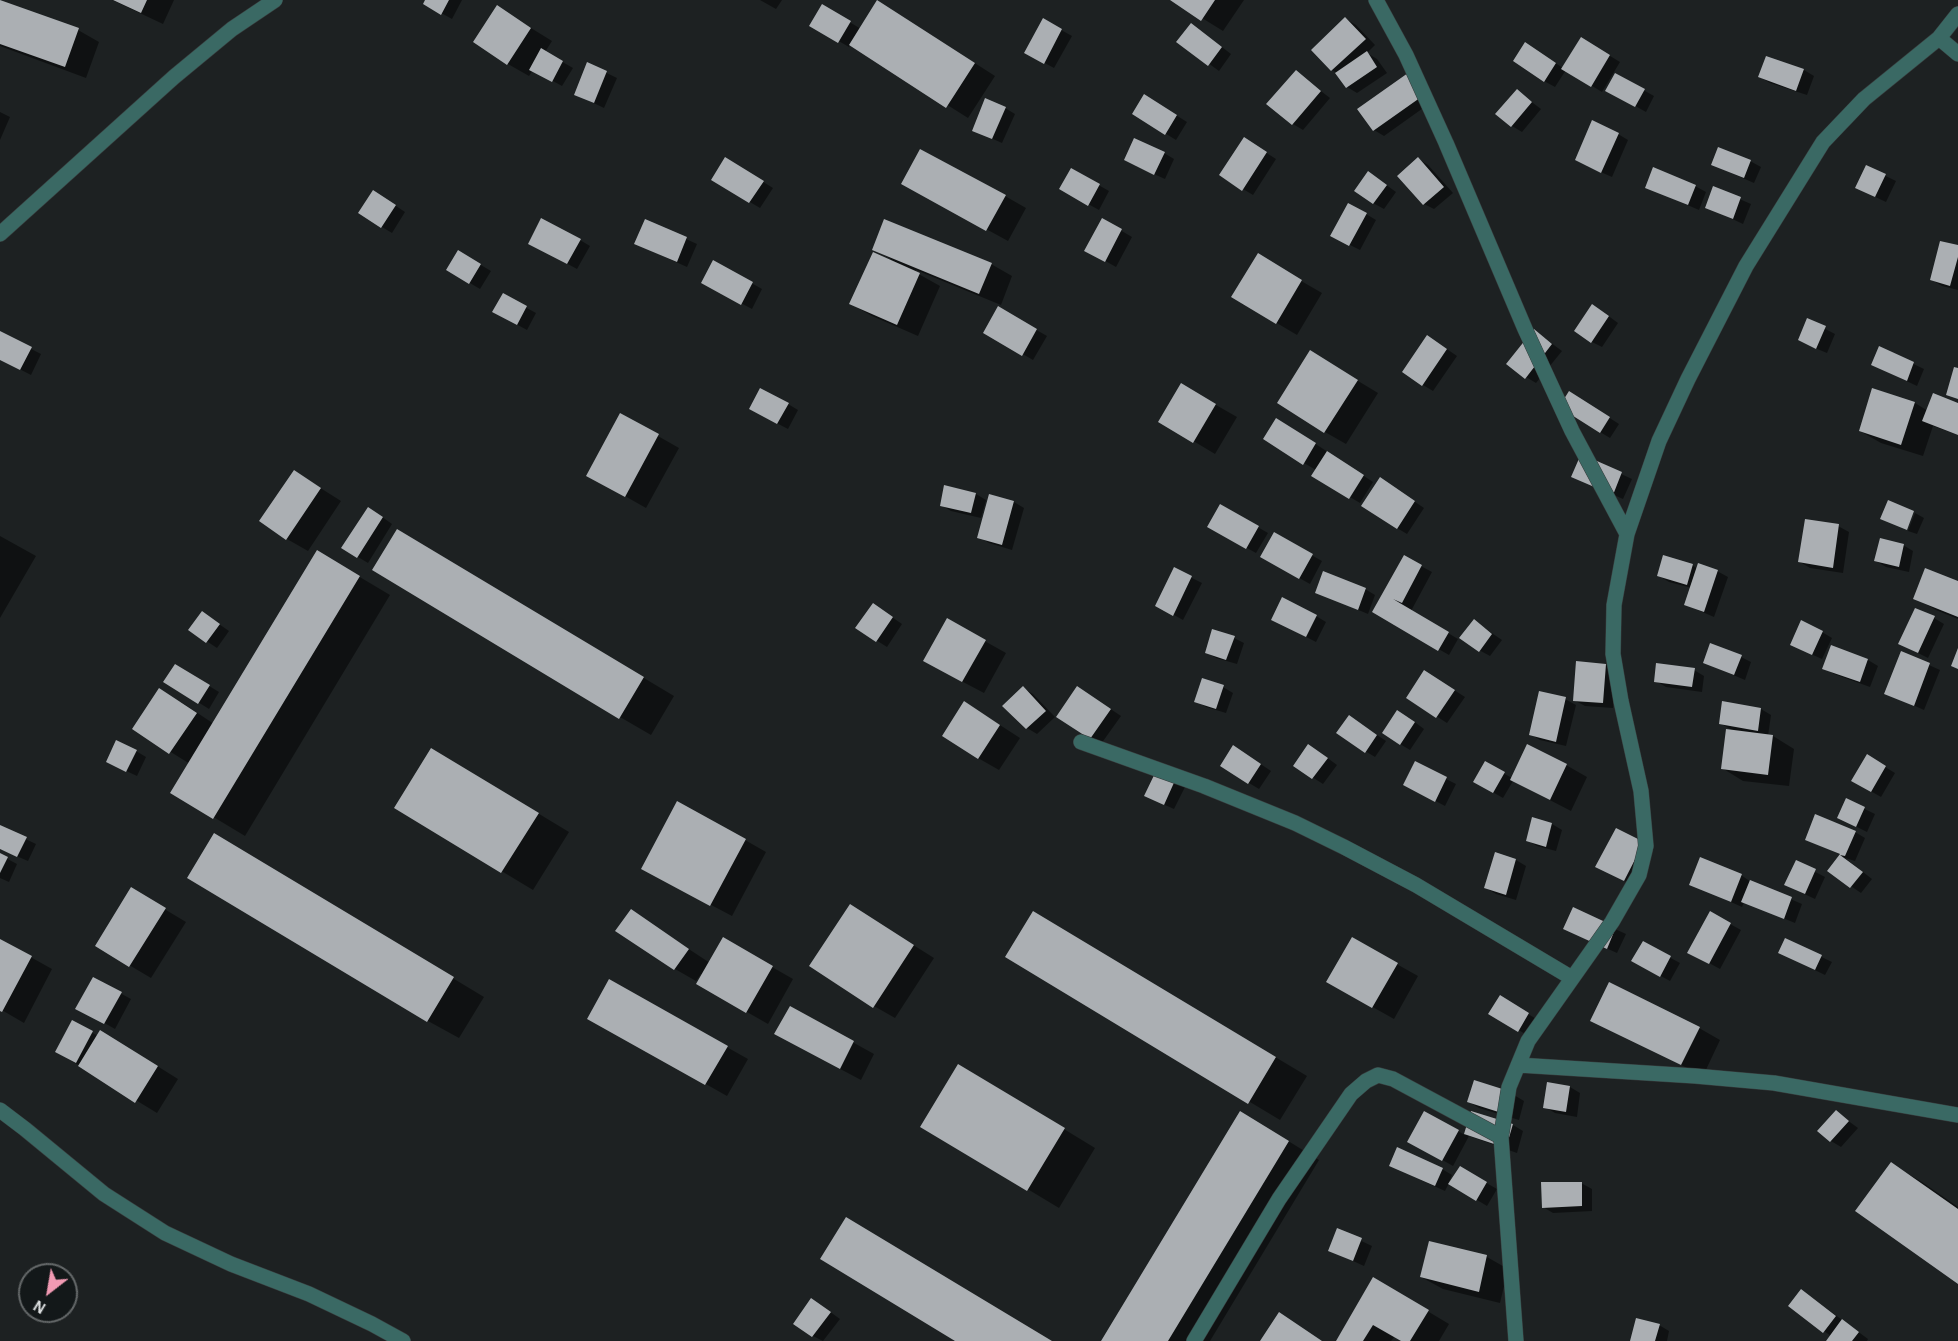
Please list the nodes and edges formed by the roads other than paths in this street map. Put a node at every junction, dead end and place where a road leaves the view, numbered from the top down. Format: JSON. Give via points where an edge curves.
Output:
{"nodes":[{"id":1,"x":275,"y":0,"type":"edge"},
{"id":2,"x":1377,"y":0,"type":"edge"},
{"id":3,"x":1958,"y":14,"type":"edge"},
{"id":4,"x":1939,"y":38,"type":"junction"},
{"id":5,"x":1958,"y":54,"type":"edge"},
{"id":6,"x":0,"y":234,"type":"edge"},
{"id":7,"x":1627,"y":534,"type":"junction"},
{"id":8,"x":1081,"y":742,"type":"dead end"},
{"id":9,"x":1572,"y":978,"type":"junction"},
{"id":10,"x":1518,"y":1065,"type":"junction"},
{"id":11,"x":0,"y":1110,"type":"edge"},
{"id":12,"x":1958,"y":1115,"type":"edge"},
{"id":13,"x":1502,"y":1137,"type":"junction"},
{"id":14,"x":403,"y":1341,"type":"edge"},
{"id":15,"x":1194,"y":1341,"type":"edge"},
{"id":16,"x":1516,"y":1341,"type":"edge"}],
"edges":[{"from":1,"to":6,"type":"street","via":[[232,29],[174,77]]},
{"from":2,"to":7,"type":"street","via":[[1446,143],[1562,411]]},
{"from":3,"to":4,"type":"street"},
{"from":4,"to":5,"type":"street"},
{"from":4,"to":7,"type":"street","via":[[1864,99],[1823,142],[1746,266],[1688,379],[1659,441]]},
{"from":7,"to":9,"type":"street","via":[[1614,604],[1612,654],[1641,791],[1646,846],[1639,875]]},
{"from":8,"to":9,"type":"street","via":[[1195,782],[1344,846]]},
{"from":9,"to":10,"type":"street","via":[[1528,1041]]},
{"from":10,"to":12,"type":"street","via":[[1774,1083]]},
{"from":10,"to":13,"type":"street","via":[[1509,1086]]},
{"from":11,"to":14,"type":"street","via":[[104,1194],[165,1233],[309,1294]]},
{"from":13,"to":15,"type":"street","via":[[1393,1079],[1378,1075],[1366,1081],[1351,1094],[1279,1199]]},
{"from":13,"to":16,"type":"street"}]}
